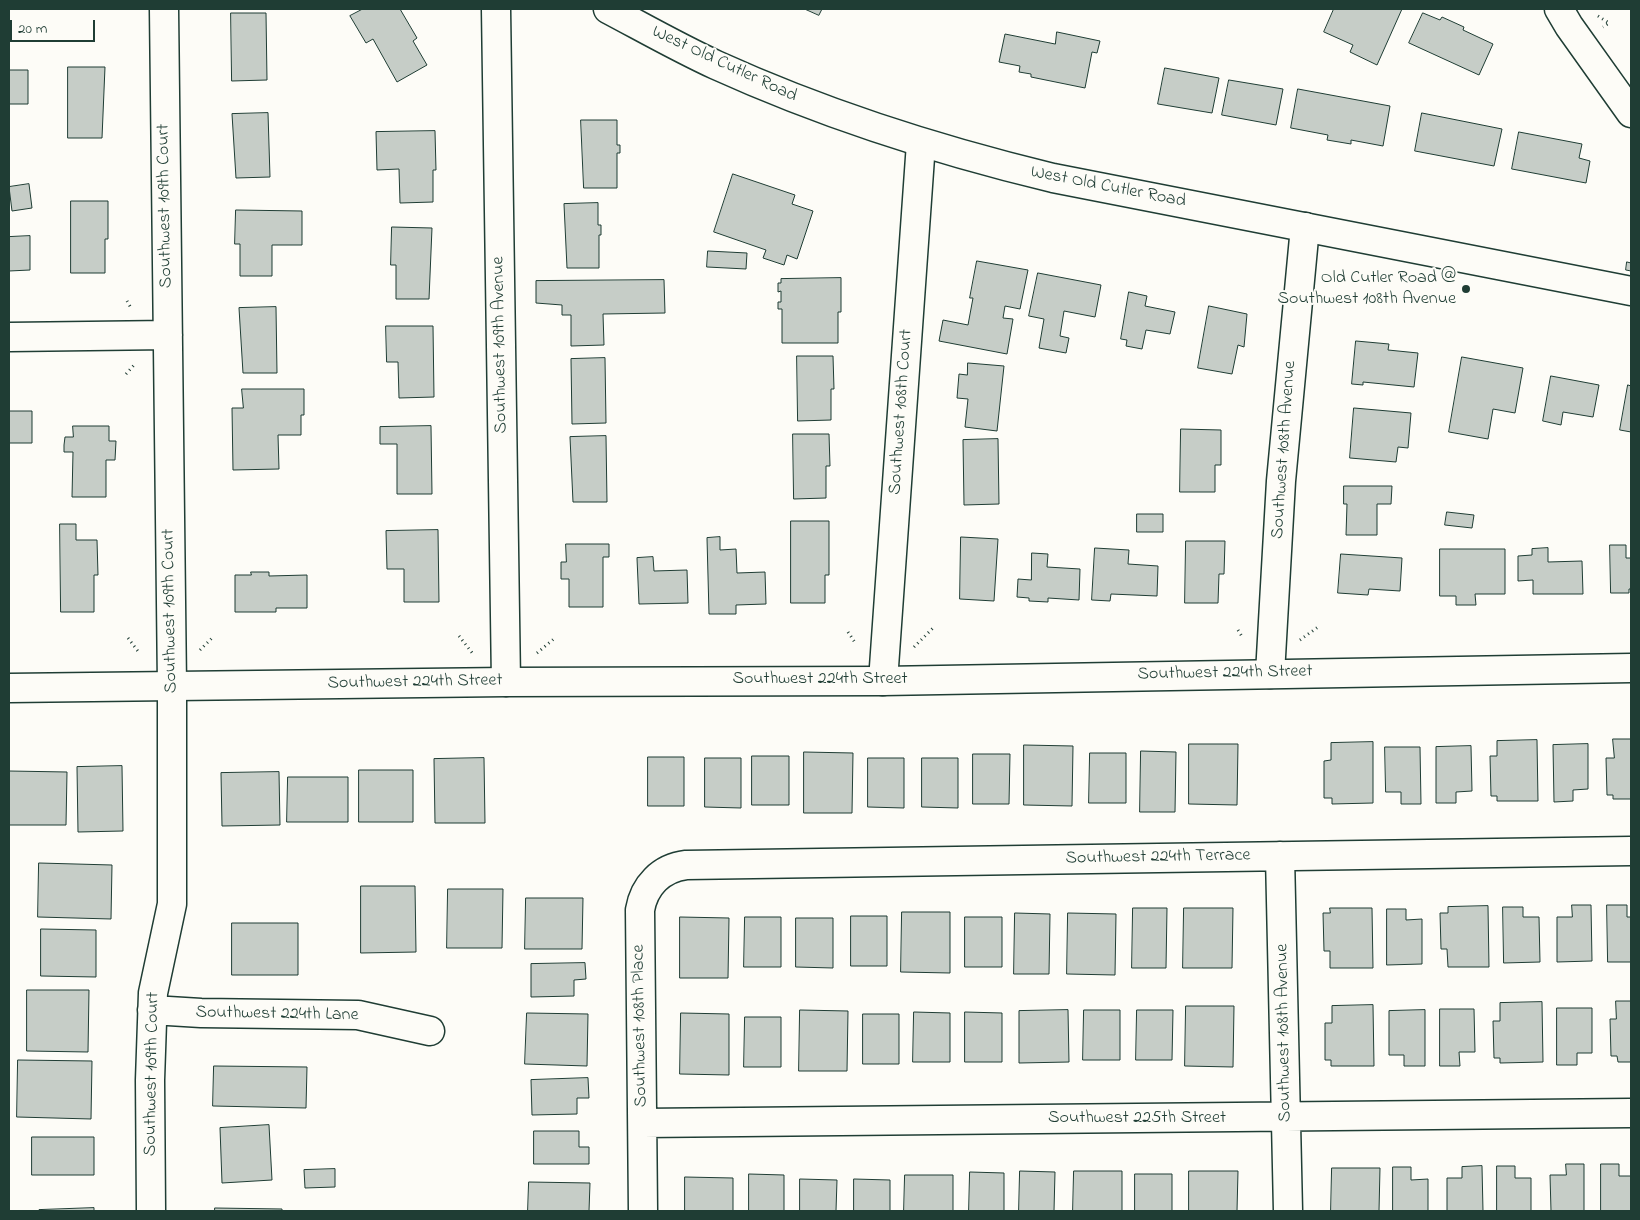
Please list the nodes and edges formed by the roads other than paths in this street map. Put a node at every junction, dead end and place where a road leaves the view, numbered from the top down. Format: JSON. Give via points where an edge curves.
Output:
{"nodes":[{"id":1,"x":164,"y":9,"type":"edge"},
{"id":2,"x":496,"y":9,"type":"edge"},
{"id":3,"x":608,"y":9,"type":"edge"},
{"id":4,"x":1559,"y":9,"type":"edge"},
{"id":5,"x":1631,"y":113,"type":"edge"},
{"id":6,"x":921,"y":143,"type":"junction"},
{"id":7,"x":1305,"y":226,"type":"junction"},
{"id":8,"x":1631,"y":291,"type":"edge"},
{"id":9,"x":168,"y":335,"type":"junction"},
{"id":10,"x":9,"y":337,"type":"edge"},
{"id":11,"x":1631,"y":668,"type":"edge"},
{"id":12,"x":1270,"y":674,"type":"junction"},
{"id":13,"x":883,"y":681,"type":"junction"},
{"id":14,"x":506,"y":682,"type":"junction"},
{"id":15,"x":172,"y":686,"type":"junction"},
{"id":16,"x":9,"y":688,"type":"edge"},
{"id":17,"x":1631,"y":851,"type":"edge"},
{"id":18,"x":1280,"y":856,"type":"junction"},
{"id":19,"x":686,"y":865,"type":"joint"},
{"id":20,"x":152,"y":1010,"type":"junction"},
{"id":21,"x":430,"y":1031,"type":"dead end"},
{"id":22,"x":1631,"y":1114,"type":"edge"},
{"id":23,"x":1286,"y":1118,"type":"junction"},
{"id":24,"x":642,"y":1123,"type":"junction"},
{"id":25,"x":151,"y":1211,"type":"edge"},
{"id":26,"x":643,"y":1211,"type":"edge"},
{"id":27,"x":1288,"y":1211,"type":"edge"}],
"edges":[{"from":1,"to":9,"type":"street","name":"Southwest 109th Court"},
{"from":2,"to":14,"type":"street","name":"Southwest 109th Avenue"},
{"from":3,"to":6,"type":"street","name":"West Old Cutler Road","via":[[714,64],[776,91]]},
{"from":4,"to":5,"type":"street"},
{"from":6,"to":7,"type":"street","name":"West Old Cutler Road","via":[[1053,178]]},
{"from":6,"to":13,"type":"street","name":"Southwest 108th Court"},
{"from":7,"to":8,"type":"street","name":"West Old Cutler Road"},
{"from":7,"to":12,"type":"street","name":"Southwest 108th Avenue","via":[[1281,481]]},
{"from":9,"to":10,"type":"street"},
{"from":9,"to":15,"type":"street","name":"Southwest 109th Court"},
{"from":11,"to":12,"type":"street","name":"Southwest 224th Street"},
{"from":12,"to":13,"type":"street","name":"Southwest 224th Street"},
{"from":13,"to":14,"type":"street","name":"Southwest 224th Street"},
{"from":14,"to":15,"type":"street","name":"Southwest 224th Street"},
{"from":15,"to":16,"type":"street","name":"Southwest 224th Street"},
{"from":15,"to":20,"type":"street","name":"Southwest 109th Court","via":[[172,904]]},
{"from":17,"to":18,"type":"street","name":"Southwest 224th Terrace"},
{"from":18,"to":19,"type":"street","name":"Southwest 224th Terrace"},
{"from":18,"to":23,"type":"street","name":"Southwest 108th Avenue"},
{"from":19,"to":24,"type":"street","name":"Southwest 108th Place","via":[[658,877],[647,889],[641,903]]},
{"from":20,"to":21,"type":"street","name":"Southwest 224th Lane","via":[[358,1015]]},
{"from":20,"to":25,"type":"street","name":"Southwest 109th Court"},
{"from":22,"to":23,"type":"street","name":"Southwest 225th Street"},
{"from":23,"to":24,"type":"street","name":"Southwest 225th Street"},
{"from":23,"to":27,"type":"street","name":"Southwest 108th Avenue"},
{"from":24,"to":26,"type":"street","name":"Southwest 108th Place"}]}
